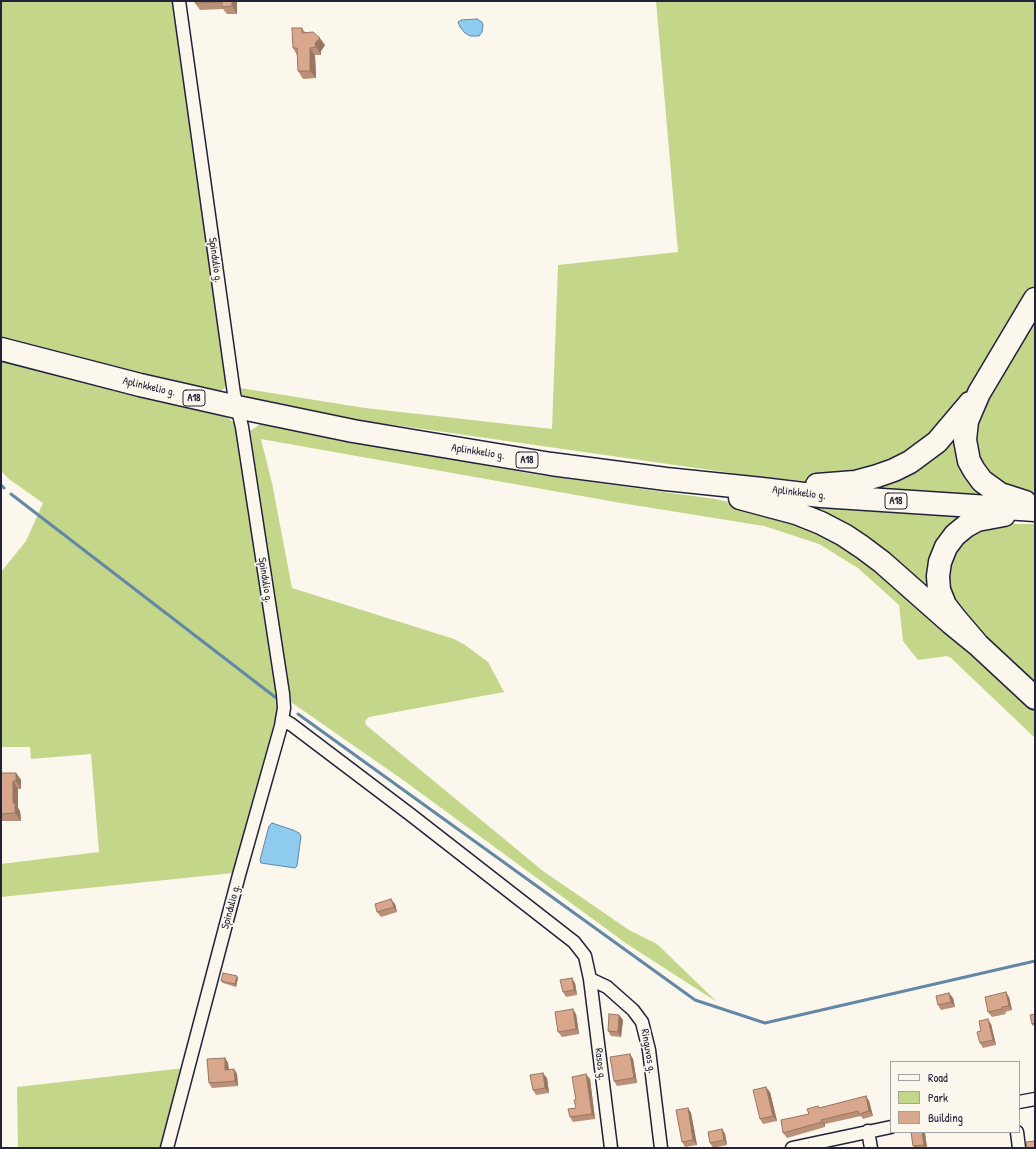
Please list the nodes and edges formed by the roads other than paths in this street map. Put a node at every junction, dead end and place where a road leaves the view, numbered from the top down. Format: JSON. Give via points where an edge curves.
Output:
{"nodes":[{"id":1,"x":179,"y":1,"type":"edge"},
{"id":2,"x":1035,"y":299,"type":"edge"},
{"id":3,"x":1,"y":349,"type":"edge"},
{"id":4,"x":979,"y":393,"type":"junction"},
{"id":5,"x":237,"y":407,"type":"junction"},
{"id":6,"x":666,"y":479,"type":"junction"},
{"id":7,"x":762,"y":489,"type":"junction"},
{"id":8,"x":1033,"y":508,"type":"edge"},
{"id":9,"x":978,"y":644,"type":"junction"},
{"id":10,"x":1035,"y":698,"type":"edge"},
{"id":11,"x":282,"y":719,"type":"junction"},
{"id":12,"x":590,"y":979,"type":"junction"},
{"id":13,"x":1035,"y":1099,"type":"edge"},
{"id":14,"x":1020,"y":1102,"type":"edge"},
{"id":15,"x":890,"y":1127,"type":"edge"},
{"id":16,"x":868,"y":1132,"type":"junction"},
{"id":17,"x":1017,"y":1133,"type":"edge"},
{"id":18,"x":167,"y":1148,"type":"edge"},
{"id":19,"x":611,"y":1148,"type":"edge"},
{"id":20,"x":662,"y":1148,"type":"edge"},
{"id":21,"x":792,"y":1148,"type":"edge"},
{"id":22,"x":871,"y":1148,"type":"edge"},
{"id":23,"x":1019,"y":1148,"type":"edge"}],
"edges":[{"from":1,"to":5,"type":"street","name":"Spindulio g."},
{"from":2,"to":4,"type":"highway"},
{"from":3,"to":5,"type":"highway","name":"Aplinkkelio g.","number":"A18"},
{"from":4,"to":7,"type":"highway","via":[[937,442],[894,470],[855,482]]},
{"from":4,"to":8,"type":"highway","via":[[967,421],[965,440],[974,470],[982,481],[1000,494]]},
{"from":5,"to":6,"type":"highway","name":"Aplinkkelio g.","number":"A18","via":[[434,445]]},
{"from":5,"to":11,"type":"street","name":"Spindulio g.","via":[[283,694]]},
{"from":6,"to":7,"type":"highway","name":"Aplinkkelio g.","number":"A18"},
{"from":6,"to":9,"type":"highway","via":[[796,513],[827,526],[882,562]]},
{"from":7,"to":8,"type":"highway","name":"Aplinkkelio g.","number":"A18","via":[[821,496]]},
{"from":8,"to":9,"type":"highway","via":[[977,520],[955,535],[946,547],[940,562],[939,590],[955,618]]},
{"from":9,"to":10,"type":"highway"},
{"from":11,"to":12,"type":"street","name":"Rasos g.","via":[[411,815],[574,942],[585,956]]},
{"from":11,"to":18,"type":"street","name":"Spindulio g."},
{"from":12,"to":19,"type":"street","name":"Rasos g."},
{"from":12,"to":20,"type":"street","name":"Ringuvos g.","via":[[607,987],[633,1010],[642,1022],[649,1050]]},
{"from":13,"to":14,"type":"street"},
{"from":15,"to":16,"type":"street"},
{"from":16,"to":21,"type":"street"},
{"from":16,"to":22,"type":"street"},
{"from":17,"to":23,"type":"street"}]}
